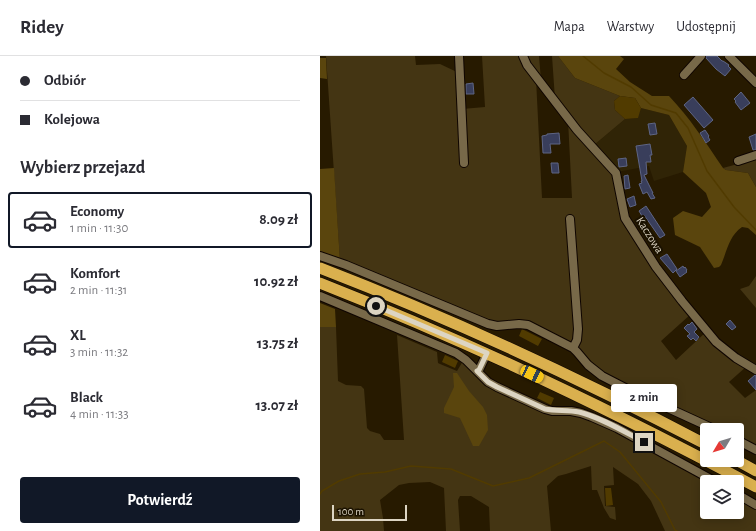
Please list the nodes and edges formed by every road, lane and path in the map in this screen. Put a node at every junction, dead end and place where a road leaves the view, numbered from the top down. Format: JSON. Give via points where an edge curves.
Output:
{"nodes":[{"id":1,"x":459,"y":56,"type":"edge"},
{"id":2,"x":522,"y":56,"type":"edge"},
{"id":3,"x":702,"y":56,"type":"edge"},
{"id":4,"x":729,"y":56,"type":"edge"},
{"id":5,"x":684,"y":76,"type":"dead end"},
{"id":6,"x":756,"y":83,"type":"edge"},
{"id":7,"x":756,"y":154,"type":"edge"},
{"id":8,"x":738,"y":160,"type":"dead end"},
{"id":9,"x":464,"y":163,"type":"dead end"},
{"id":10,"x":570,"y":219,"type":"dead end"},
{"id":11,"x":320,"y":256,"type":"edge"},
{"id":12,"x":320,"y":268,"type":"edge"},
{"id":13,"x":320,"y":283,"type":"edge"},
{"id":14,"x":320,"y":296,"type":"edge"},
{"id":15,"x":573,"y":348,"type":"junction"},
{"id":16,"x":487,"y":353,"type":"junction"},
{"id":17,"x":756,"y":370,"type":"edge"},
{"id":18,"x":477,"y":371,"type":"junction"},
{"id":19,"x":648,"y":414,"type":"junction"},
{"id":20,"x":701,"y":423,"type":"edge"},
{"id":21,"x":700,"y":436,"type":"edge"},
{"id":22,"x":700,"y":441,"type":"edge"},
{"id":23,"x":744,"y":444,"type":"edge"},
{"id":24,"x":756,"y":450,"type":"edge"},
{"id":25,"x":744,"y":457,"type":"edge"},
{"id":26,"x":756,"y":463,"type":"edge"},
{"id":27,"x":744,"y":464,"type":"edge"},
{"id":28,"x":756,"y":471,"type":"edge"},
{"id":29,"x":703,"y":475,"type":"edge"},
{"id":30,"x":756,"y":487,"type":"edge"},
{"id":31,"x":744,"y":498,"type":"edge"},
{"id":32,"x":756,"y":505,"type":"edge"}],
"edges":[{"from":1,"to":9,"type":"street"},
{"from":2,"to":17,"type":"street","name":"Kaczowa","via":[[526,65],[577,130],[616,173],[626,218],[656,267],[716,342]]},
{"from":3,"to":5,"type":"street"},
{"from":4,"to":6,"type":"street"},
{"from":7,"to":8,"type":"street"},
{"from":10,"to":15,"type":"street","via":[[578,329]]},
{"from":11,"to":15,"type":"street","via":[[488,324],[528,325]]},
{"from":12,"to":19,"type":"highway","via":[[492,340]]},
{"from":13,"to":16,"type":"highway"},
{"from":14,"to":18,"type":"street","via":[[456,353]]},
{"from":15,"to":20,"type":"street","via":[[602,376]]},
{"from":16,"to":18,"type":"street"},
{"from":16,"to":30,"type":"highway","via":[[612,412]]},
{"from":18,"to":29,"type":"street","via":[[488,382],[545,409],[581,413],[618,428]]},
{"from":19,"to":21,"type":"highway"},
{"from":19,"to":22,"type":"highway"},
{"from":23,"to":24,"type":"street"},
{"from":25,"to":26,"type":"highway"},
{"from":27,"to":28,"type":"highway"},
{"from":31,"to":32,"type":"street"}]}
